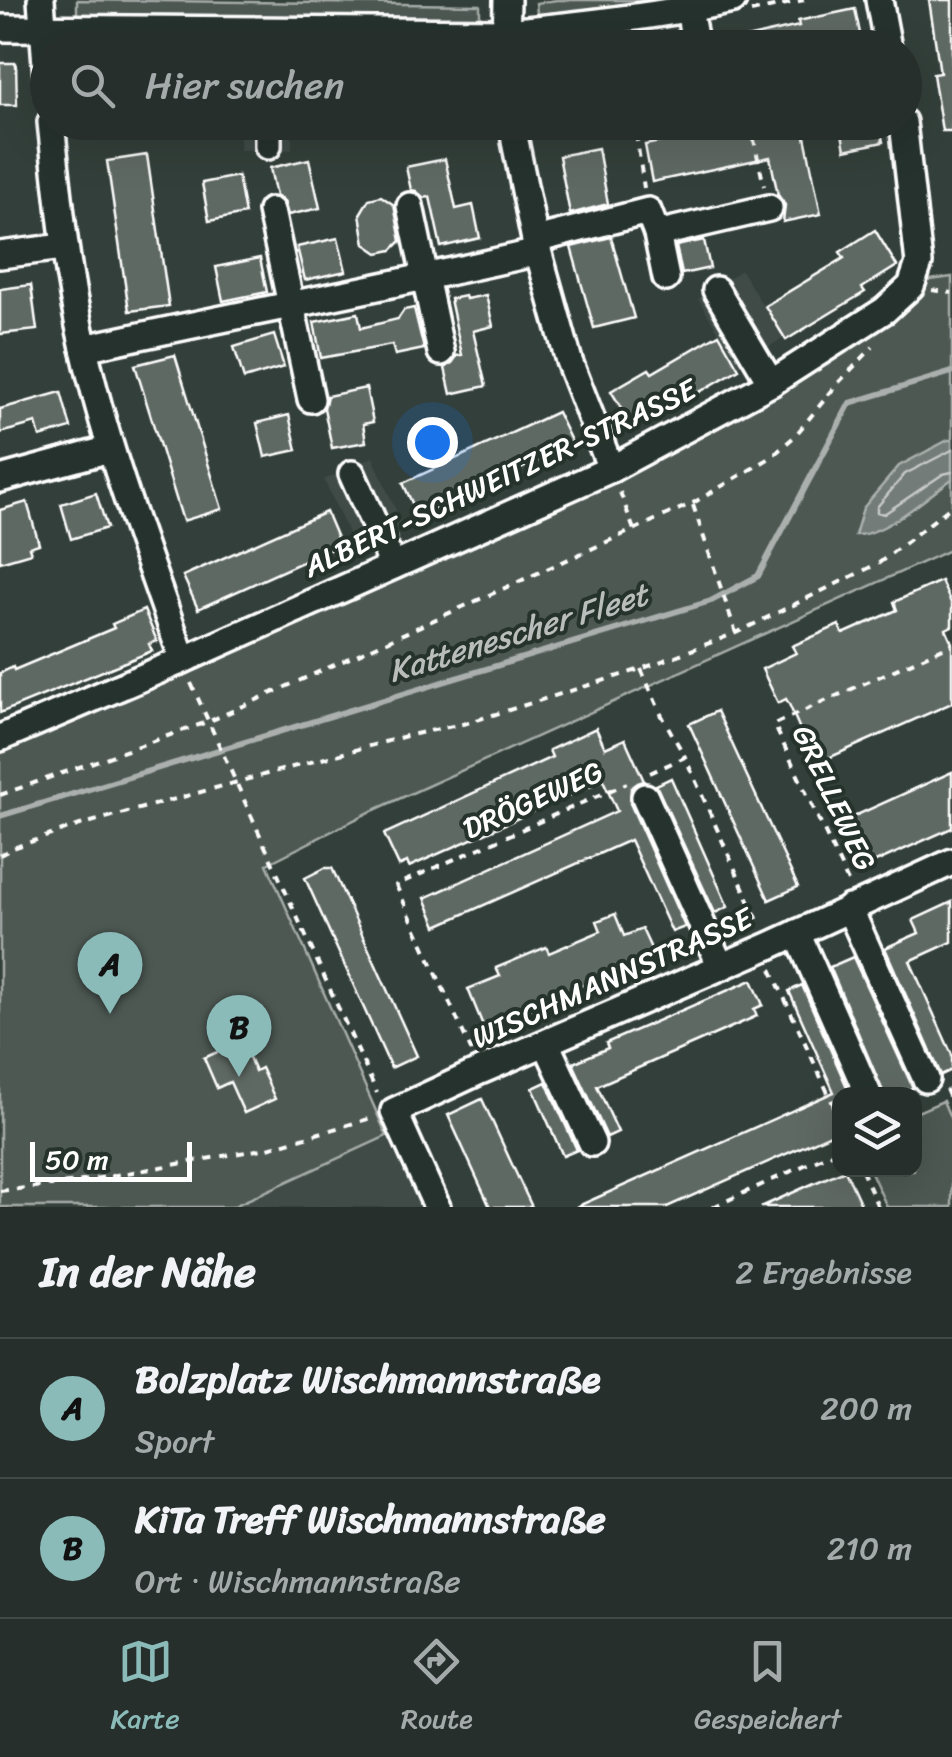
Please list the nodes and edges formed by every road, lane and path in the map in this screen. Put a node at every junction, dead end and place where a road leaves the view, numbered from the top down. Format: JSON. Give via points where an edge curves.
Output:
{"nodes":[{"id":1,"x":42,"y":0,"type":"edge"},
{"id":2,"x":497,"y":0,"type":"edge"},
{"id":3,"x":507,"y":0,"type":"edge"},
{"id":4,"x":734,"y":0,"type":"edge"},
{"id":5,"x":879,"y":0,"type":"edge"},
{"id":6,"x":689,"y":10,"type":"junction"},
{"id":7,"x":0,"y":28,"type":"edge"},
{"id":8,"x":42,"y":28,"type":"junction"},
{"id":9,"x":83,"y":30,"type":"edge"},
{"id":10,"x":506,"y":30,"type":"edge"},
{"id":11,"x":555,"y":30,"type":"edge"},
{"id":12,"x":693,"y":30,"type":"edge"},
{"id":13,"x":885,"y":30,"type":"edge"},
{"id":14,"x":53,"y":140,"type":"edge"},
{"id":15,"x":515,"y":140,"type":"edge"},
{"id":16,"x":637,"y":140,"type":"edge"},
{"id":17,"x":754,"y":140,"type":"edge"},
{"id":18,"x":904,"y":140,"type":"edge"},
{"id":19,"x":410,"y":206,"type":"dead end"},
{"id":20,"x":768,"y":208,"type":"joint"},
{"id":21,"x":270,"y":211,"type":"dead end"},
{"id":22,"x":652,"y":222,"type":"junction"},
{"id":23,"x":63,"y":246,"type":"junction"},
{"id":24,"x":537,"y":246,"type":"junction"},
{"id":25,"x":0,"y":255,"type":"edge"},
{"id":26,"x":425,"y":278,"type":"junction"},
{"id":27,"x":666,"y":278,"type":"dead end"},
{"id":28,"x":716,"y":290,"type":"dead end"},
{"id":29,"x":291,"y":305,"type":"junction"},
{"id":30,"x":877,"y":343,"type":"dead end"},
{"id":31,"x":84,"y":348,"type":"junction"},
{"id":32,"x":441,"y":352,"type":"dead end"},
{"id":33,"x":771,"y":384,"type":"junction"},
{"id":34,"x":310,"y":399,"type":"dead end"},
{"id":35,"x":110,"y":449,"type":"junction"},
{"id":36,"x":611,"y":469,"type":"junction"},
{"id":37,"x":352,"y":474,"type":"dead end"},
{"id":38,"x":0,"y":480,"type":"edge"},
{"id":39,"x":693,"y":503,"type":"junction"},
{"id":40,"x":952,"y":506,"type":"edge"},
{"id":41,"x":634,"y":530,"type":"junction"},
{"id":42,"x":393,"y":566,"type":"junction"},
{"id":43,"x":736,"y":633,"type":"junction"},
{"id":44,"x":952,"y":644,"type":"edge"},
{"id":45,"x":184,"y":660,"type":"junction"},
{"id":46,"x":641,"y":670,"type":"junction"},
{"id":47,"x":210,"y":721,"type":"junction"},
{"id":48,"x":0,"y":738,"type":"edge"},
{"id":49,"x":685,"y":757,"type":"junction"},
{"id":50,"x":236,"y":781,"type":"junction"},
{"id":51,"x":642,"y":784,"type":"junction"},
{"id":52,"x":0,"y":796,"type":"edge"},
{"id":53,"x":0,"y":856,"type":"edge"},
{"id":54,"x":952,"y":862,"type":"edge"},
{"id":55,"x":854,"y":906,"type":"junction"},
{"id":56,"x":797,"y":932,"type":"junction"},
{"id":57,"x":766,"y":947,"type":"junction"},
{"id":58,"x":721,"y":966,"type":"junction"},
{"id":59,"x":546,"y":1043,"type":"junction"},
{"id":60,"x":480,"y":1071,"type":"junction"},
{"id":61,"x":926,"y":1079,"type":"dead end"},
{"id":62,"x":865,"y":1087,"type":"edge"},
{"id":63,"x":832,"y":1101,"type":"edge"},
{"id":64,"x":394,"y":1111,"type":"junction"},
{"id":65,"x":592,"y":1142,"type":"dead end"},
{"id":66,"x":832,"y":1153,"type":"edge"},
{"id":67,"x":865,"y":1177,"type":"edge"},
{"id":68,"x":0,"y":1191,"type":"edge"},
{"id":69,"x":437,"y":1207,"type":"edge"},
{"id":70,"x":713,"y":1207,"type":"edge"},
{"id":71,"x":878,"y":1207,"type":"edge"}],
"edges":[{"from":1,"to":8,"type":"street"},
{"from":2,"to":3,"type":"street"},
{"from":3,"to":10,"type":"street"},
{"from":4,"to":6,"type":"street"},
{"from":5,"to":13,"type":"street"},
{"from":6,"to":11,"type":"street"},
{"from":6,"to":12,"type":"street"},
{"from":7,"to":8,"type":"street"},
{"from":8,"to":9,"type":"street"},
{"from":14,"to":23,"type":"street"},
{"from":15,"to":24,"type":"street"},
{"from":16,"to":22,"type":"path"},
{"from":17,"to":20,"type":"path"},
{"from":18,"to":33,"type":"street","name":"ALBERT-SCHWEITZER-STRASSE","via":[[919,263],[911,286]]},
{"from":19,"to":26,"type":"street"},
{"from":20,"to":22,"type":"street"},
{"from":21,"to":29,"type":"street"},
{"from":22,"to":24,"type":"street"},
{"from":22,"to":27,"type":"street"},
{"from":23,"to":25,"type":"street"},
{"from":23,"to":31,"type":"street"},
{"from":24,"to":26,"type":"street"},
{"from":24,"to":36,"type":"street","via":[[569,361]]},
{"from":26,"to":29,"type":"street"},
{"from":26,"to":32,"type":"street"},
{"from":28,"to":33,"type":"street"},
{"from":29,"to":31,"type":"street"},
{"from":29,"to":34,"type":"street"},
{"from":30,"to":39,"type":"path","via":[[770,458]]},
{"from":31,"to":35,"type":"street"},
{"from":33,"to":36,"type":"street","name":"ALBERT-SCHWEITZER-STRASSE"},
{"from":35,"to":38,"type":"street"},
{"from":35,"to":45,"type":"street"},
{"from":36,"to":41,"type":"path"},
{"from":36,"to":42,"type":"street","name":"ALBERT-SCHWEITZER-STRASSE"},
{"from":37,"to":42,"type":"street"},
{"from":39,"to":41,"type":"path"},
{"from":39,"to":43,"type":"path"},
{"from":40,"to":43,"type":"path","via":[[879,563]]},
{"from":41,"to":47,"type":"path"},
{"from":42,"to":45,"type":"street","name":"ALBERT-SCHWEITZER-STRASSE"},
{"from":43,"to":46,"type":"path"},
{"from":44,"to":55,"type":"path","name":"GRELLEWEG","via":[[774,724]]},
{"from":45,"to":47,"type":"path"},
{"from":45,"to":48,"type":"street","name":"ALBERT-SCHWEITZER-STRASSE"},
{"from":46,"to":49,"type":"path"},
{"from":46,"to":50,"type":"path","via":[[467,723]]},
{"from":47,"to":50,"type":"path"},
{"from":47,"to":52,"type":"path"},
{"from":49,"to":51,"type":"path","name":"DRÖGEWEG"},
{"from":49,"to":57,"type":"path"},
{"from":50,"to":53,"type":"path","via":[[80,825]]},
{"from":50,"to":64,"type":"path","via":[[377,1092]]},
{"from":51,"to":58,"type":"street"},
{"from":51,"to":60,"type":"path","name":"DRÖGEWEG","via":[[396,885]]},
{"from":54,"to":55,"type":"street","name":"WISCHMANNSTRASSE"},
{"from":55,"to":56,"type":"street","name":"WISCHMANNSTRASSE"},
{"from":55,"to":61,"type":"street"},
{"from":56,"to":57,"type":"street","name":"WISCHMANNSTRASSE"},
{"from":56,"to":62,"type":"street"},
{"from":57,"to":58,"type":"street","name":"WISCHMANNSTRASSE"},
{"from":57,"to":63,"type":"path"},
{"from":58,"to":59,"type":"street","name":"WISCHMANNSTRASSE"},
{"from":59,"to":60,"type":"street","name":"WISCHMANNSTRASSE"},
{"from":59,"to":65,"type":"street"},
{"from":60,"to":64,"type":"street","name":"WISCHMANNSTRASSE"},
{"from":64,"to":68,"type":"path","via":[[268,1148]]},
{"from":64,"to":69,"type":"street"},
{"from":66,"to":70,"type":"path"},
{"from":67,"to":71,"type":"path"}]}
